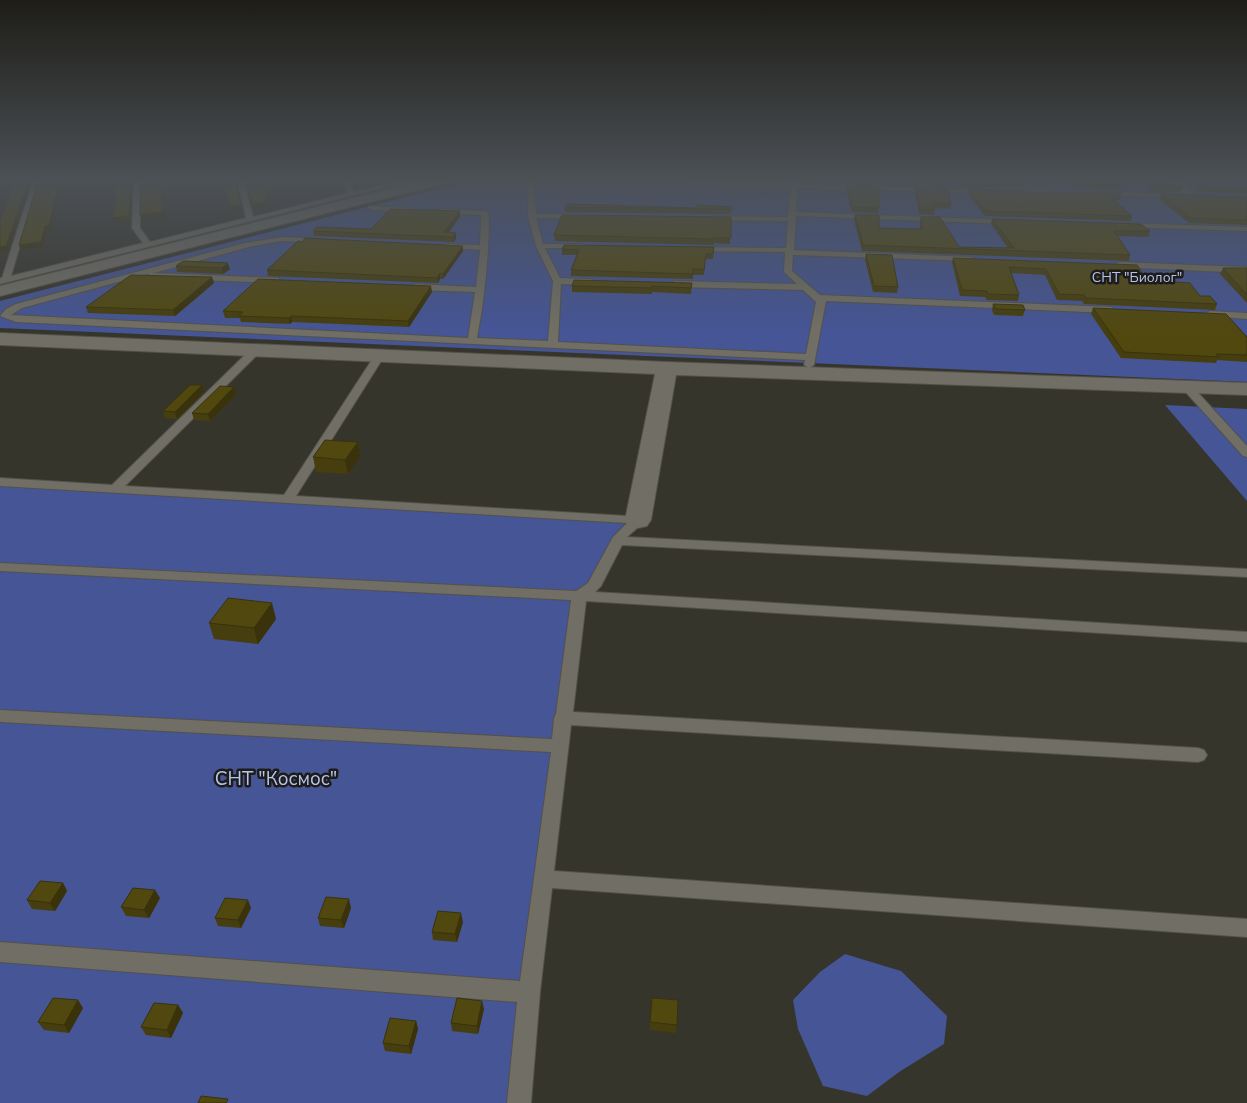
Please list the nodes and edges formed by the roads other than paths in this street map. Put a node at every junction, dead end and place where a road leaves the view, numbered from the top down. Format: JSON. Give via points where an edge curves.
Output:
{"nodes":[{"id":1,"x":20,"y":229,"type":"edge"},
{"id":2,"x":137,"y":229,"type":"edge"},
{"id":3,"x":210,"y":229,"type":"edge"},
{"id":4,"x":231,"y":229,"type":"edge"},
{"id":5,"x":485,"y":229,"type":"edge"},
{"id":6,"x":536,"y":229,"type":"edge"},
{"id":7,"x":791,"y":229,"type":"edge"},
{"id":8,"x":1233,"y":229,"type":"edge"},
{"id":9,"x":1247,"y":230,"type":"edge"},
{"id":10,"x":330,"y":241,"type":"edge"},
{"id":11,"x":148,"y":244,"type":"junction"},
{"id":12,"x":437,"y":246,"type":"edge"},
{"id":13,"x":540,"y":246,"type":"junction"},
{"id":14,"x":590,"y":246,"type":"edge"},
{"id":15,"x":485,"y":248,"type":"junction"},
{"id":16,"x":690,"y":248,"type":"edge"},
{"id":17,"x":789,"y":251,"type":"junction"},
{"id":18,"x":978,"y":260,"type":"edge"},
{"id":19,"x":1108,"y":264,"type":"edge"},
{"id":20,"x":1247,"y":270,"type":"edge"},
{"id":21,"x":139,"y":274,"type":"junction"},
{"id":22,"x":286,"y":281,"type":"edge"},
{"id":23,"x":557,"y":281,"type":"junction"},
{"id":24,"x":596,"y":282,"type":"edge"},
{"id":25,"x":2,"y":284,"type":"edge"},
{"id":26,"x":666,"y":284,"type":"edge"},
{"id":27,"x":403,"y":286,"type":"edge"},
{"id":28,"x":805,"y":287,"type":"junction"},
{"id":29,"x":481,"y":290,"type":"junction"},
{"id":30,"x":817,"y":298,"type":"junction"},
{"id":31,"x":1120,"y":310,"type":"edge"},
{"id":32,"x":1198,"y":314,"type":"edge"},
{"id":33,"x":1247,"y":316,"type":"edge"},
{"id":34,"x":0,"y":338,"type":"edge"},
{"id":35,"x":472,"y":341,"type":"junction"},
{"id":36,"x":553,"y":344,"type":"junction"},
{"id":37,"x":256,"y":350,"type":"junction"},
{"id":38,"x":380,"y":355,"type":"junction"},
{"id":39,"x":809,"y":365,"type":"junction"},
{"id":40,"x":667,"y":368,"type":"junction"},
{"id":41,"x":1186,"y":386,"type":"junction"},
{"id":42,"x":1247,"y":389,"type":"edge"},
{"id":43,"x":1247,"y":453,"type":"edge"},
{"id":44,"x":0,"y":482,"type":"edge"},
{"id":45,"x":115,"y":489,"type":"junction"},
{"id":46,"x":288,"y":499,"type":"junction"},
{"id":47,"x":638,"y":520,"type":"junction"},
{"id":48,"x":618,"y":541,"type":"junction"},
{"id":49,"x":0,"y":567,"type":"edge"},
{"id":50,"x":1247,"y":573,"type":"edge"},
{"id":51,"x":579,"y":596,"type":"junction"},
{"id":52,"x":1247,"y":637,"type":"edge"},
{"id":53,"x":0,"y":716,"type":"edge"},
{"id":54,"x":562,"y":718,"type":"junction"},
{"id":55,"x":559,"y":746,"type":"junction"},
{"id":56,"x":1198,"y":755,"type":"dead end"},
{"id":57,"x":543,"y":879,"type":"junction"},
{"id":58,"x":1247,"y":928,"type":"edge"},
{"id":59,"x":0,"y":952,"type":"edge"},
{"id":60,"x":529,"y":992,"type":"junction"},
{"id":61,"x":518,"y":1103,"type":"edge"}],
"edges":[{"from":1,"to":25,"type":"lane"},
{"from":2,"to":11,"type":"lane"},
{"from":3,"to":11,"type":"lane"},
{"from":4,"to":25,"type":"street"},
{"from":5,"to":15,"type":"lane"},
{"from":6,"to":13,"type":"lane"},
{"from":7,"to":17,"type":"lane"},
{"from":8,"to":9,"type":"lane"},
{"from":10,"to":21,"type":"lane","via":[[282,239]]},
{"from":11,"to":25,"type":"lane"},
{"from":12,"to":15,"type":"lane"},
{"from":13,"to":14,"type":"lane"},
{"from":13,"to":23,"type":"lane"},
{"from":15,"to":29,"type":"lane"},
{"from":16,"to":17,"type":"lane"},
{"from":17,"to":18,"type":"lane"},
{"from":17,"to":28,"type":"lane","via":[[788,272]]},
{"from":19,"to":20,"type":"lane"},
{"from":21,"to":22,"type":"lane"},
{"from":21,"to":35,"type":"lane","via":[[19,306],[5,316]]},
{"from":23,"to":24,"type":"lane"},
{"from":23,"to":36,"type":"lane"},
{"from":26,"to":28,"type":"lane"},
{"from":27,"to":29,"type":"lane"},
{"from":28,"to":30,"type":"lane"},
{"from":29,"to":35,"type":"lane"},
{"from":30,"to":31,"type":"lane"},
{"from":30,"to":39,"type":"lane","via":[[821,301]]},
{"from":32,"to":33,"type":"lane"},
{"from":34,"to":37,"type":"street"},
{"from":35,"to":36,"type":"lane"},
{"from":36,"to":39,"type":"lane"},
{"from":37,"to":38,"type":"street"},
{"from":37,"to":45,"type":"lane"},
{"from":38,"to":40,"type":"street"},
{"from":38,"to":46,"type":"lane"},
{"from":39,"to":40,"type":"street"},
{"from":39,"to":41,"type":"street"},
{"from":40,"to":47,"type":"street"},
{"from":41,"to":42,"type":"street"},
{"from":41,"to":43,"type":"lane"},
{"from":44,"to":45,"type":"lane"},
{"from":45,"to":46,"type":"lane"},
{"from":46,"to":47,"type":"lane"},
{"from":47,"to":48,"type":"lane"},
{"from":48,"to":50,"type":"lane"},
{"from":48,"to":51,"type":"lane","via":[[594,586]]},
{"from":49,"to":51,"type":"lane"},
{"from":51,"to":52,"type":"lane"},
{"from":51,"to":54,"type":"lane"},
{"from":53,"to":55,"type":"lane"},
{"from":54,"to":55,"type":"lane"},
{"from":54,"to":56,"type":"lane"},
{"from":55,"to":57,"type":"lane"},
{"from":57,"to":58,"type":"lane"},
{"from":57,"to":60,"type":"lane"},
{"from":59,"to":60,"type":"lane"},
{"from":60,"to":61,"type":"lane"}]}
